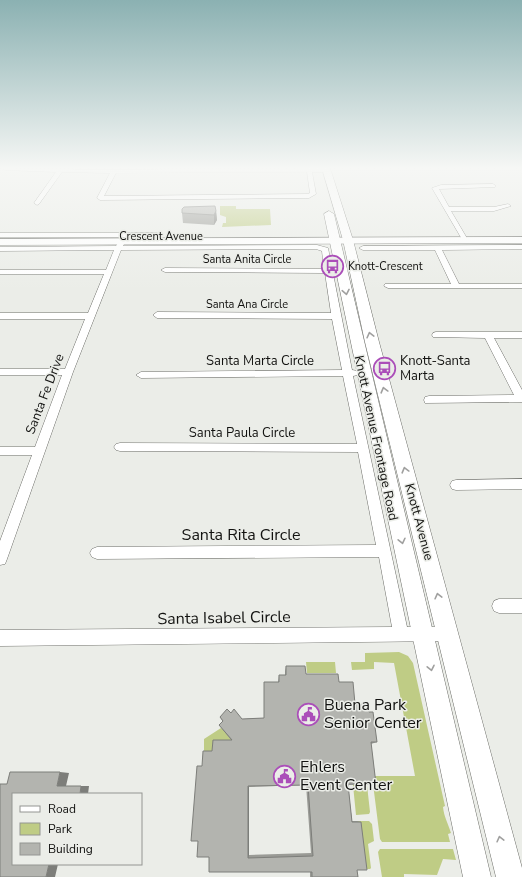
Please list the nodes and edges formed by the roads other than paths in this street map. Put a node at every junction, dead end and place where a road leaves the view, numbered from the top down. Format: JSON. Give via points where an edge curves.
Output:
{"nodes":[{"id":1,"x":327,"y":209,"type":"edge"},
{"id":2,"x":334,"y":209,"type":"edge"},
{"id":3,"x":447,"y":209,"type":"joint"},
{"id":4,"x":494,"y":209,"type":"edge"},
{"id":5,"x":157,"y":234,"type":"dead end"},
{"id":6,"x":0,"y":235,"type":"edge"},
{"id":7,"x":465,"y":240,"type":"junction"},
{"id":8,"x":522,"y":240,"type":"edge"},
{"id":9,"x":0,"y":242,"type":"edge"},
{"id":10,"x":335,"y":242,"type":"junction"},
{"id":11,"x":120,"y":245,"type":"junction"},
{"id":12,"x":437,"y":247,"type":"junction"},
{"id":13,"x":522,"y":247,"type":"edge"},
{"id":14,"x":363,"y":248,"type":"dead end"},
{"id":15,"x":0,"y":249,"type":"edge"},
{"id":16,"x":164,"y":270,"type":"dead end"},
{"id":17,"x":329,"y":270,"type":"junction"},
{"id":18,"x":0,"y":272,"type":"edge"},
{"id":19,"x":110,"y":272,"type":"junction"},
{"id":20,"x":388,"y":286,"type":"dead end"},
{"id":21,"x":456,"y":286,"type":"junction"},
{"id":22,"x":522,"y":286,"type":"edge"},
{"id":23,"x":157,"y":315,"type":"dead end"},
{"id":24,"x":0,"y":316,"type":"edge"},
{"id":25,"x":91,"y":316,"type":"junction"},
{"id":26,"x":336,"y":316,"type":"junction"},
{"id":27,"x":436,"y":335,"type":"dead end"},
{"id":28,"x":488,"y":335,"type":"junction"},
{"id":29,"x":522,"y":335,"type":"edge"},
{"id":30,"x":0,"y":372,"type":"edge"},
{"id":31,"x":68,"y":372,"type":"junction"},
{"id":32,"x":364,"y":373,"type":"junction"},
{"id":33,"x":141,"y":375,"type":"dead end"},
{"id":34,"x":522,"y":398,"type":"edge"},
{"id":35,"x":429,"y":400,"type":"dead end"},
{"id":36,"x":120,"y":447,"type":"dead end"},
{"id":37,"x":364,"y":448,"type":"junction"},
{"id":38,"x":0,"y":451,"type":"edge"},
{"id":39,"x":39,"y":451,"type":"junction"},
{"id":40,"x":522,"y":484,"type":"edge"},
{"id":41,"x":456,"y":485,"type":"dead end"},
{"id":42,"x":385,"y":551,"type":"junction"},
{"id":43,"x":97,"y":553,"type":"dead end"},
{"id":44,"x":0,"y":557,"type":"edge"},
{"id":45,"x":499,"y":606,"type":"dead end"},
{"id":46,"x":522,"y":606,"type":"edge"},
{"id":47,"x":424,"y":634,"type":"junction"},
{"id":48,"x":0,"y":638,"type":"edge"},
{"id":49,"x":477,"y":877,"type":"edge"},
{"id":50,"x":510,"y":877,"type":"edge"}],
"edges":[{"from":1,"to":10,"type":"main road","name":"Knott Avenue"},
{"from":2,"to":10,"type":"main road","name":"Knott Avenue"},
{"from":3,"to":4,"type":"street"},
{"from":3,"to":7,"type":"street"},
{"from":5,"to":6,"type":"street"},
{"from":7,"to":8,"type":"street","name":"Crescent Avenue"},
{"from":7,"to":10,"type":"street","name":"Crescent Avenue"},
{"from":9,"to":11,"type":"street","name":"Crescent Avenue"},
{"from":10,"to":11,"type":"street","name":"Crescent Avenue"},
{"from":10,"to":11,"type":"street","name":"Crescent Avenue"},
{"from":10,"to":17,"type":"street","name":"Knott Avenue Frontage Road","via":[[325,250]]},
{"from":10,"to":32,"type":"main road","name":"Knott Avenue"},
{"from":11,"to":15,"type":"street","name":"Crescent Avenue"},
{"from":11,"to":19,"type":"street","name":"Santa Fe Drive"},
{"from":12,"to":13,"type":"street"},
{"from":12,"to":14,"type":"street"},
{"from":12,"to":21,"type":"street"},
{"from":16,"to":17,"type":"street","name":"Santa Anita Circle"},
{"from":17,"to":26,"type":"street","name":"Knott Avenue Frontage Road"},
{"from":18,"to":19,"type":"street"},
{"from":19,"to":25,"type":"street","name":"Santa Fe Drive"},
{"from":20,"to":21,"type":"street"},
{"from":21,"to":22,"type":"street"},
{"from":23,"to":26,"type":"street","name":"Santa Ana Circle"},
{"from":24,"to":25,"type":"street"},
{"from":25,"to":31,"type":"street","name":"Santa Fe Drive"},
{"from":26,"to":32,"type":"street","name":"Knott Avenue Frontage Road"},
{"from":27,"to":28,"type":"street"},
{"from":28,"to":29,"type":"street"},
{"from":28,"to":34,"type":"street"},
{"from":30,"to":31,"type":"street"},
{"from":31,"to":39,"type":"street","name":"Santa Fe Drive"},
{"from":32,"to":33,"type":"street","name":"Santa Marta Circle"},
{"from":32,"to":37,"type":"street","name":"Knott Avenue Frontage Road"},
{"from":32,"to":47,"type":"main road","name":"Knott Avenue","one_way":true},
{"from":47,"to":32,"type":"main road","name":"Knott Avenue","one_way":true},
{"from":34,"to":35,"type":"street"},
{"from":36,"to":37,"type":"street","name":"Santa Paula Circle"},
{"from":37,"to":42,"type":"street","name":"Knott Avenue Frontage Road"},
{"from":38,"to":39,"type":"street"},
{"from":39,"to":44,"type":"street","name":"Santa Fe Drive"},
{"from":40,"to":41,"type":"street"},
{"from":42,"to":43,"type":"street","name":"Santa Rita Circle"},
{"from":42,"to":47,"type":"street","name":"Knott Avenue Frontage Road"},
{"from":45,"to":46,"type":"street"},
{"from":47,"to":48,"type":"street","name":"Santa Isabel Circle"},
{"from":47,"to":49,"type":"main road","name":"Knott Avenue","one_way":true},
{"from":50,"to":47,"type":"main road","name":"Knott Avenue","one_way":true}]}
